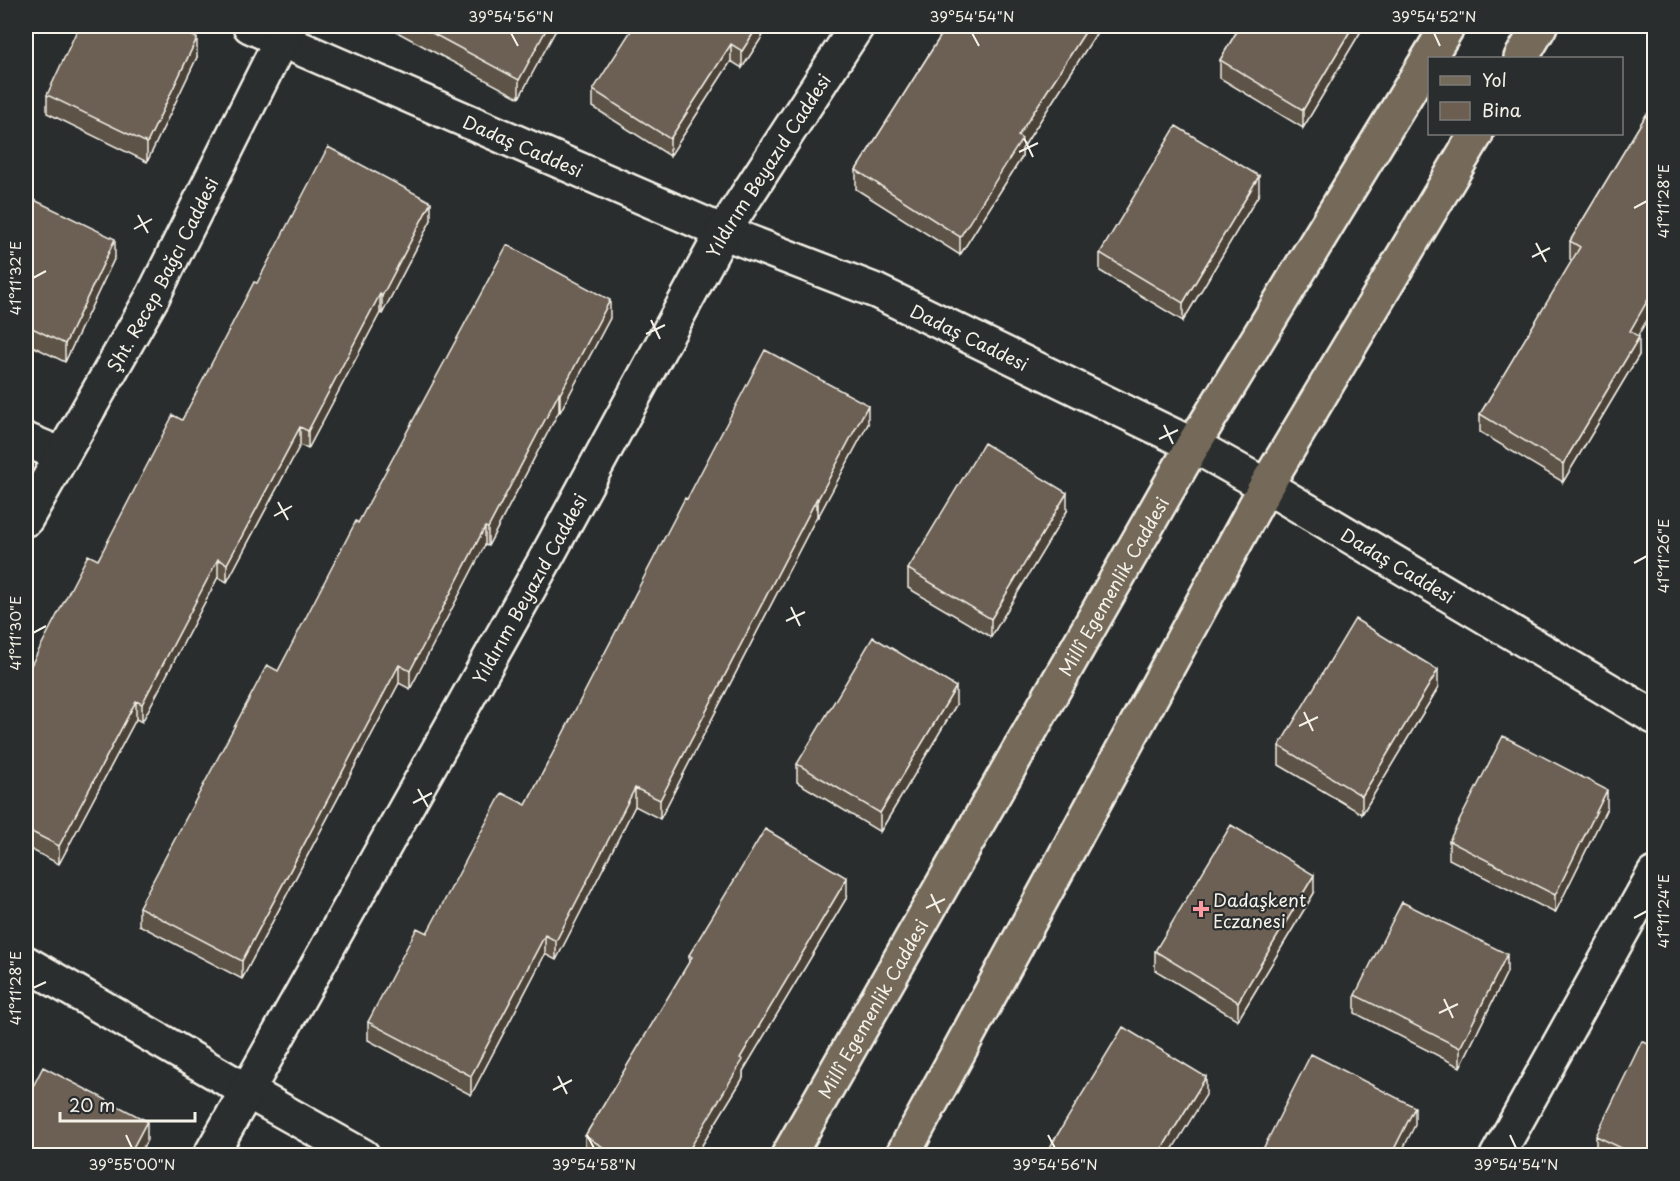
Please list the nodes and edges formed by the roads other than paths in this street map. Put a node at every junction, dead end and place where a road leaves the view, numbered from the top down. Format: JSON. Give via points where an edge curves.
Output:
{"nodes":[{"id":1,"x":250,"y":26,"type":"edge"},
{"id":2,"x":856,"y":26,"type":"edge"},
{"id":3,"x":1448,"y":26,"type":"edge"},
{"id":4,"x":1540,"y":26,"type":"edge"},
{"id":5,"x":286,"y":33,"type":"edge"},
{"id":6,"x":1429,"y":57,"type":"edge"},
{"id":7,"x":1522,"y":57,"type":"edge"},
{"id":8,"x":1428,"y":59,"type":"edge"},
{"id":9,"x":1475,"y":135,"type":"edge"},
{"id":10,"x":723,"y":232,"type":"junction"},
{"id":11,"x":26,"y":440,"type":"edge"},
{"id":12,"x":1193,"y":445,"type":"junction"},
{"id":13,"x":62,"y":455,"type":"junction"},
{"id":14,"x":1266,"y":486,"type":"junction"},
{"id":15,"x":26,"y":519,"type":"edge"},
{"id":16,"x":1654,"y":717,"type":"edge"},
{"id":17,"x":1654,"y":874,"type":"edge"},
{"id":18,"x":26,"y":963,"type":"edge"},
{"id":19,"x":247,"y":1092,"type":"junction"},
{"id":20,"x":210,"y":1155,"type":"edge"},
{"id":21,"x":363,"y":1155,"type":"edge"},
{"id":22,"x":788,"y":1155,"type":"edge"},
{"id":23,"x":902,"y":1155,"type":"edge"},
{"id":24,"x":1497,"y":1155,"type":"edge"}],
"edges":[{"from":1,"to":5,"type":"street","name":"Dadaş Caddesi"},
{"from":2,"to":10,"type":"street","name":"Yıldırım Beyazıd Caddesi"},
{"from":3,"to":6,"type":"main road","name":"Millî Egemenlik Caddesi"},
{"from":4,"to":7,"type":"main road"},
{"from":5,"to":10,"type":"street","name":"Dadaş Caddesi"},
{"from":5,"to":13,"type":"street","name":"Şht. Recep Bağcı Caddesi","via":[[153,296]]},
{"from":8,"to":12,"type":"main road","name":"Millî Egemenlik Caddesi"},
{"from":9,"to":14,"type":"main road"},
{"from":10,"to":12,"type":"street","name":"Dadaş Caddesi","via":[[876,291]]},
{"from":10,"to":19,"type":"street","name":"Yıldırım Beyazıd Caddesi","via":[[544,562]]},
{"from":11,"to":13,"type":"street"},
{"from":12,"to":14,"type":"street","name":"Dadaş Caddesi"},
{"from":12,"to":22,"type":"main road","name":"Millî Egemenlik Caddesi"},
{"from":13,"to":15,"type":"street","name":"Şht. Recep Bağcı Caddesi"},
{"from":14,"to":16,"type":"street","name":"Dadaş Caddesi"},
{"from":14,"to":23,"type":"main road"},
{"from":17,"to":24,"type":"street"},
{"from":18,"to":19,"type":"street"},
{"from":19,"to":20,"type":"street","name":"Yıldırım Beyazıd Caddesi"},
{"from":19,"to":21,"type":"street"}]}
